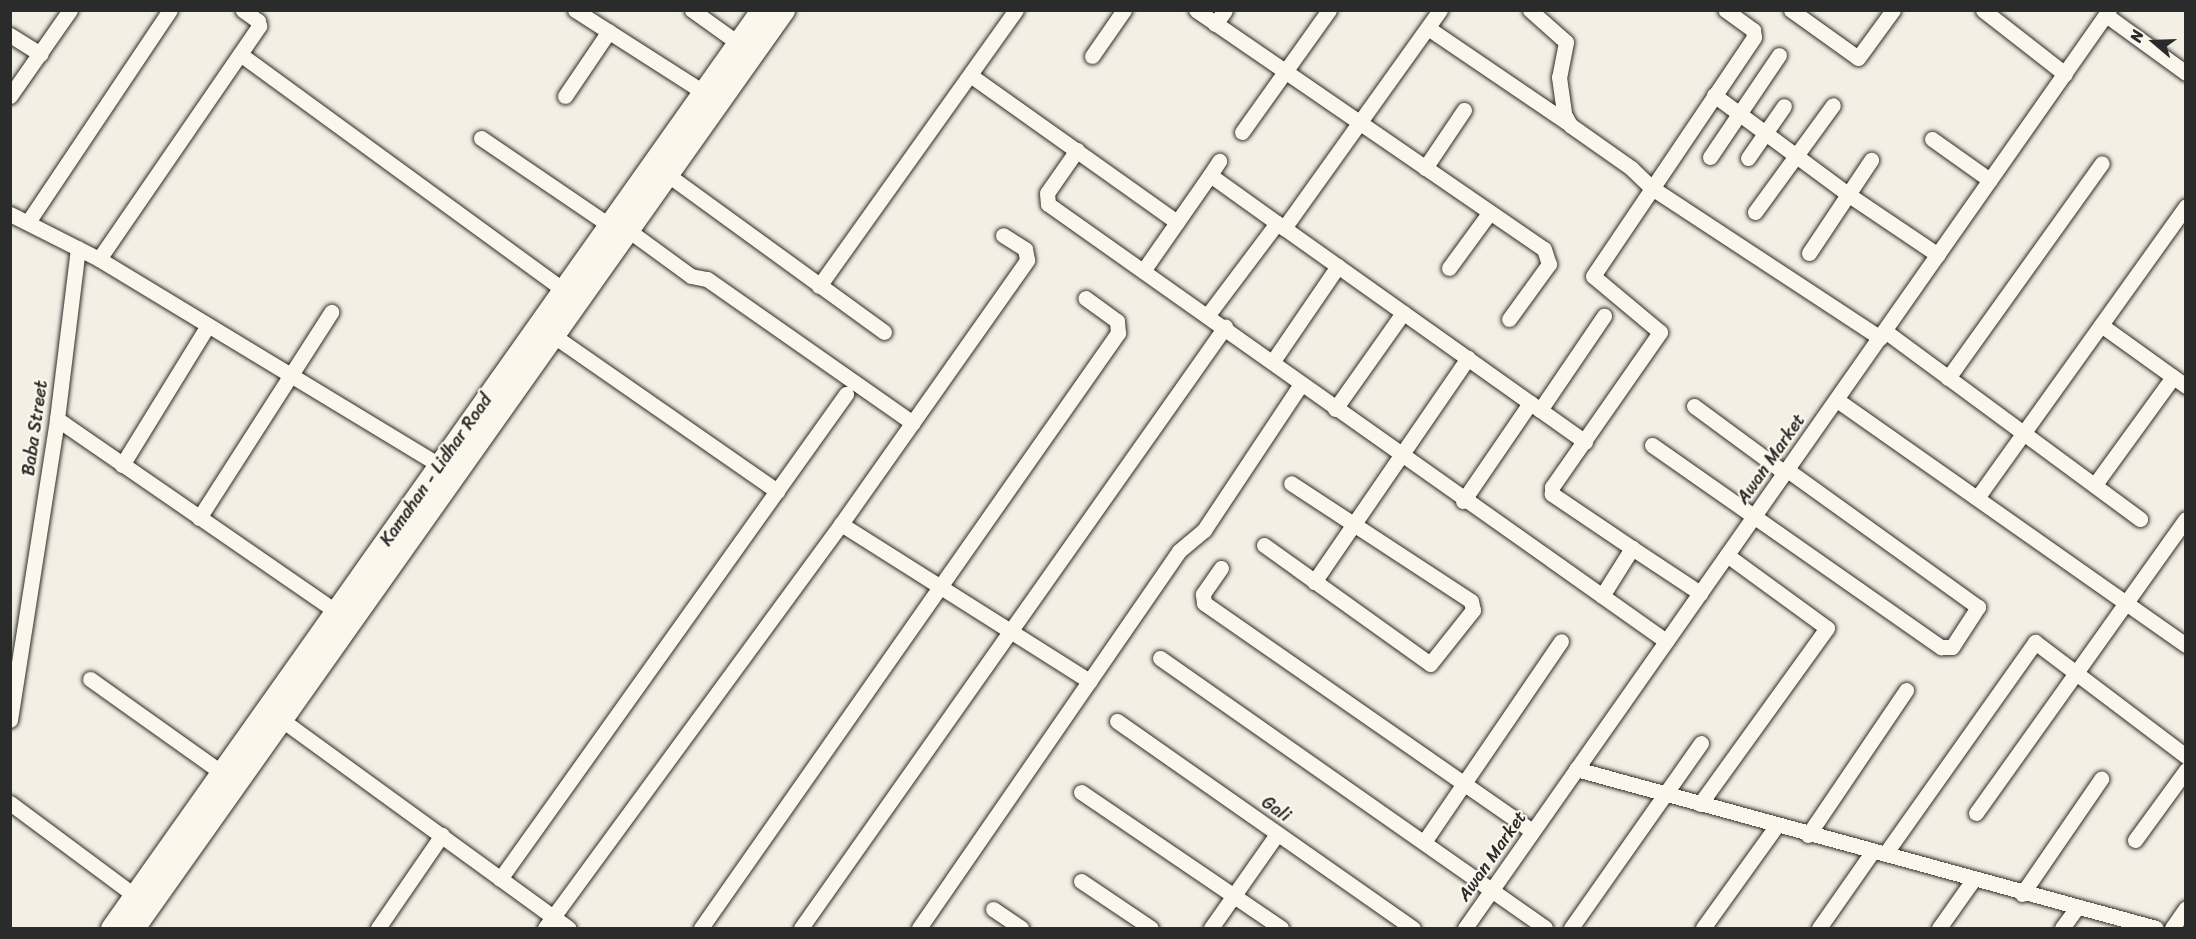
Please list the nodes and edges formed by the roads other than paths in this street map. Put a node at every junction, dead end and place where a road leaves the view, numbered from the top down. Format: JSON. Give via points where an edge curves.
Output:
{"nodes":[{"id":1,"x":70,"y":10,"type":"edge"},
{"id":2,"x":170,"y":10,"type":"edge"},
{"id":3,"x":243,"y":10,"type":"edge"},
{"id":4,"x":575,"y":10,"type":"edge"},
{"id":5,"x":692,"y":10,"type":"edge"},
{"id":6,"x":761,"y":10,"type":"edge"},
{"id":7,"x":784,"y":10,"type":"edge"},
{"id":8,"x":1016,"y":10,"type":"edge"},
{"id":9,"x":1124,"y":10,"type":"edge"},
{"id":10,"x":1196,"y":10,"type":"edge"},
{"id":11,"x":1225,"y":10,"type":"edge"},
{"id":12,"x":1329,"y":10,"type":"edge"},
{"id":13,"x":1440,"y":10,"type":"edge"},
{"id":14,"x":1530,"y":10,"type":"edge"},
{"id":15,"x":1725,"y":10,"type":"edge"},
{"id":16,"x":1791,"y":10,"type":"edge"},
{"id":17,"x":1893,"y":10,"type":"edge"},
{"id":18,"x":1992,"y":13,"type":"edge"},
{"id":19,"x":2107,"y":13,"type":"edge"},
{"id":20,"x":1215,"y":24,"type":"junction"},
{"id":21,"x":1428,"y":28,"type":"junction"},
{"id":22,"x":609,"y":31,"type":"junction"},
{"id":23,"x":10,"y":35,"type":"edge"},
{"id":24,"x":738,"y":43,"type":"junction"},
{"id":25,"x":40,"y":54,"type":"junction"},
{"id":26,"x":240,"y":54,"type":"junction"},
{"id":27,"x":1779,"y":55,"type":"dead end"},
{"id":28,"x":1092,"y":56,"type":"dead end"},
{"id":29,"x":1285,"y":72,"type":"junction"},
{"id":30,"x":2186,"y":73,"type":"edge"},
{"id":31,"x":2065,"y":74,"type":"junction"},
{"id":32,"x":970,"y":75,"type":"junction"},
{"id":33,"x":703,"y":92,"type":"junction"},
{"id":34,"x":1714,"y":95,"type":"junction"},
{"id":35,"x":10,"y":96,"type":"edge"},
{"id":36,"x":565,"y":96,"type":"dead end"},
{"id":37,"x":1833,"y":105,"type":"dead end"},
{"id":38,"x":1784,"y":106,"type":"dead end"},
{"id":39,"x":1464,"y":110,"type":"dead end"},
{"id":40,"x":1739,"y":114,"type":"junction"},
{"id":41,"x":1360,"y":121,"type":"junction"},
{"id":42,"x":1570,"y":125,"type":"junction"},
{"id":43,"x":1242,"y":132,"type":"dead end"},
{"id":44,"x":1767,"y":134,"type":"junction"},
{"id":45,"x":481,"y":138,"type":"dead end"},
{"id":46,"x":1932,"y":139,"type":"dead end"},
{"id":47,"x":1077,"y":150,"type":"junction"},
{"id":48,"x":1794,"y":154,"type":"junction"},
{"id":49,"x":1710,"y":157,"type":"dead end"},
{"id":50,"x":1748,"y":158,"type":"dead end"},
{"id":51,"x":1871,"y":160,"type":"dead end"},
{"id":52,"x":1218,"y":161,"type":"dead end"},
{"id":53,"x":2102,"y":163,"type":"dead end"},
{"id":54,"x":1425,"y":168,"type":"junction"},
{"id":55,"x":668,"y":175,"type":"junction"},
{"id":56,"x":1210,"y":176,"type":"junction"},
{"id":57,"x":1990,"y":180,"type":"junction"},
{"id":58,"x":1652,"y":188,"type":"junction"},
{"id":59,"x":1849,"y":195,"type":"junction"},
{"id":60,"x":2186,"y":206,"type":"edge"},
{"id":61,"x":1490,"y":212,"type":"junction"},
{"id":62,"x":1755,"y":212,"type":"dead end"},
{"id":63,"x":10,"y":214,"type":"edge"},
{"id":64,"x":28,"y":222,"type":"junction"},
{"id":65,"x":1178,"y":222,"type":"junction"},
{"id":66,"x":1280,"y":225,"type":"junction"},
{"id":67,"x":619,"y":228,"type":"junction"},
{"id":68,"x":1003,"y":235,"type":"dead end"},
{"id":69,"x":78,"y":248,"type":"junction"},
{"id":70,"x":1809,"y":253,"type":"dead end"},
{"id":71,"x":1938,"y":255,"type":"junction"},
{"id":72,"x":99,"y":259,"type":"junction"},
{"id":73,"x":1338,"y":266,"type":"junction"},
{"id":74,"x":1449,"y":268,"type":"dead end"},
{"id":75,"x":1143,"y":271,"type":"junction"},
{"id":76,"x":819,"y":286,"type":"junction"},
{"id":77,"x":564,"y":290,"type":"junction"},
{"id":78,"x":1086,"y":298,"type":"dead end"},
{"id":79,"x":330,"y":312,"type":"dead end"},
{"id":80,"x":1403,"y":313,"type":"junction"},
{"id":81,"x":1207,"y":316,"type":"junction"},
{"id":82,"x":1604,"y":316,"type":"dead end"},
{"id":83,"x":1509,"y":318,"type":"dead end"},
{"id":84,"x":208,"y":325,"type":"junction"},
{"id":85,"x":2101,"y":325,"type":"junction"},
{"id":86,"x":1225,"y":327,"type":"junction"},
{"id":87,"x":884,"y":333,"type":"dead end"},
{"id":88,"x":1882,"y":335,"type":"junction"},
{"id":89,"x":554,"y":336,"type":"junction"},
{"id":90,"x":1468,"y":358,"type":"junction"},
{"id":91,"x":1273,"y":361,"type":"junction"},
{"id":92,"x":291,"y":375,"type":"junction"},
{"id":93,"x":1948,"y":378,"type":"junction"},
{"id":94,"x":2179,"y":382,"type":"edge"},
{"id":95,"x":1301,"y":384,"type":"junction"},
{"id":96,"x":846,"y":394,"type":"dead end"},
{"id":97,"x":1837,"y":400,"type":"junction"},
{"id":98,"x":1535,"y":406,"type":"junction"},
{"id":99,"x":1694,"y":406,"type":"dead end"},
{"id":100,"x":1335,"y":409,"type":"junction"},
{"id":101,"x":57,"y":419,"type":"junction"},
{"id":102,"x":913,"y":423,"type":"junction"},
{"id":103,"x":2023,"y":434,"type":"junction"},
{"id":104,"x":1585,"y":442,"type":"junction"},
{"id":105,"x":1652,"y":445,"type":"dead end"},
{"id":106,"x":1402,"y":455,"type":"junction"},
{"id":107,"x":122,"y":465,"type":"junction"},
{"id":108,"x":439,"y":465,"type":"junction"},
{"id":109,"x":1786,"y":471,"type":"junction"},
{"id":110,"x":1291,"y":483,"type":"dead end"},
{"id":111,"x":2096,"y":483,"type":"junction"},
{"id":112,"x":777,"y":491,"type":"junction"},
{"id":113,"x":1977,"y":498,"type":"junction"},
{"id":114,"x":1463,"y":501,"type":"junction"},
{"id":115,"x":1755,"y":516,"type":"junction"},
{"id":116,"x":199,"y":518,"type":"junction"},
{"id":117,"x":2140,"y":519,"type":"dead end"},
{"id":118,"x":2186,"y":519,"type":"edge"},
{"id":119,"x":841,"y":524,"type":"junction"},
{"id":120,"x":1354,"y":524,"type":"junction"},
{"id":121,"x":1264,"y":545,"type":"dead end"},
{"id":122,"x":1632,"y":548,"type":"junction"},
{"id":123,"x":1727,"y":555,"type":"junction"},
{"id":124,"x":1221,"y":568,"type":"dead end"},
{"id":125,"x":1314,"y":582,"type":"junction"},
{"id":126,"x":941,"y":588,"type":"junction"},
{"id":127,"x":1700,"y":593,"type":"junction"},
{"id":128,"x":1602,"y":596,"type":"junction"},
{"id":129,"x":2126,"y":603,"type":"junction"},
{"id":130,"x":335,"y":611,"type":"junction"},
{"id":131,"x":1011,"y":631,"type":"junction"},
{"id":132,"x":1561,"y":640,"type":"dead end"},
{"id":133,"x":1666,"y":641,"type":"junction"},
{"id":134,"x":2186,"y":645,"type":"edge"},
{"id":135,"x":1160,"y":658,"type":"dead end"},
{"id":136,"x":2076,"y":672,"type":"junction"},
{"id":137,"x":90,"y":679,"type":"dead end"},
{"id":138,"x":1089,"y":681,"type":"junction"},
{"id":139,"x":1906,"y":690,"type":"dead end"},
{"id":140,"x":10,"y":720,"type":"edge"},
{"id":141,"x":282,"y":720,"type":"junction"},
{"id":142,"x":1117,"y":721,"type":"dead end"},
{"id":143,"x":1701,"y":742,"type":"dead end"},
{"id":144,"x":2186,"y":756,"type":"edge"},
{"id":145,"x":1576,"y":769,"type":"junction"},
{"id":146,"x":2186,"y":770,"type":"edge"},
{"id":147,"x":221,"y":772,"type":"junction"},
{"id":148,"x":2101,"y":779,"type":"dead end"},
{"id":149,"x":1466,"y":784,"type":"junction"},
{"id":150,"x":1082,"y":792,"type":"dead end"},
{"id":151,"x":1666,"y":794,"type":"junction"},
{"id":152,"x":10,"y":803,"type":"edge"},
{"id":153,"x":1700,"y":804,"type":"junction"},
{"id":154,"x":1976,"y":813,"type":"dead end"},
{"id":155,"x":1777,"y":825,"type":"junction"},
{"id":156,"x":1532,"y":831,"type":"junction"},
{"id":157,"x":1277,"y":834,"type":"junction"},
{"id":158,"x":442,"y":835,"type":"junction"},
{"id":159,"x":1808,"y":835,"type":"junction"},
{"id":160,"x":2135,"y":840,"type":"dead end"},
{"id":161,"x":1424,"y":842,"type":"junction"},
{"id":162,"x":1879,"y":853,"type":"junction"},
{"id":163,"x":500,"y":879,"type":"junction"},
{"id":164,"x":1973,"y":880,"type":"junction"},
{"id":165,"x":1081,"y":881,"type":"dead end"},
{"id":166,"x":1491,"y":891,"type":"junction"},
{"id":167,"x":1233,"y":894,"type":"junction"},
{"id":168,"x":2022,"y":894,"type":"junction"},
{"id":169,"x":134,"y":895,"type":"junction"},
{"id":170,"x":2186,"y":908,"type":"edge"},
{"id":171,"x":993,"y":909,"type":"dead end"},
{"id":172,"x":2076,"y":909,"type":"junction"},
{"id":173,"x":549,"y":923,"type":"edge"},
{"id":174,"x":111,"y":928,"type":"edge"},
{"id":175,"x":134,"y":928,"type":"edge"},
{"id":176,"x":378,"y":928,"type":"edge"},
{"id":177,"x":568,"y":928,"type":"edge"},
{"id":178,"x":701,"y":928,"type":"edge"},
{"id":179,"x":801,"y":928,"type":"edge"},
{"id":180,"x":919,"y":928,"type":"edge"},
{"id":181,"x":1021,"y":928,"type":"edge"},
{"id":182,"x":1151,"y":928,"type":"edge"},
{"id":183,"x":1210,"y":928,"type":"edge"},
{"id":184,"x":1281,"y":928,"type":"edge"},
{"id":185,"x":1413,"y":928,"type":"edge"},
{"id":186,"x":1465,"y":928,"type":"edge"},
{"id":187,"x":1545,"y":928,"type":"edge"},
{"id":188,"x":1571,"y":928,"type":"edge"},
{"id":189,"x":1703,"y":928,"type":"edge"},
{"id":190,"x":1819,"y":928,"type":"edge"},
{"id":191,"x":1939,"y":928,"type":"edge"},
{"id":192,"x":2062,"y":928,"type":"edge"},
{"id":193,"x":2156,"y":928,"type":"edge"},
{"id":194,"x":2172,"y":928,"type":"edge"}],
"edges":[{"from":1,"to":25,"type":"street"},
{"from":2,"to":64,"type":"street"},
{"from":3,"to":26,"type":"street","via":[[259,23]]},
{"from":4,"to":22,"type":"street"},
{"from":5,"to":24,"type":"street"},
{"from":6,"to":24,"type":"main road","name":"Kamahan - Lidhar Road"},
{"from":7,"to":55,"type":"main road","name":"Kamahan - Lidhar Road"},
{"from":8,"to":32,"type":"street"},
{"from":9,"to":28,"type":"street"},
{"from":10,"to":20,"type":"street"},
{"from":11,"to":20,"type":"street"},
{"from":12,"to":29,"type":"street"},
{"from":13,"to":21,"type":"street"},
{"from":14,"to":42,"type":"street","via":[[1566,42],[1559,77],[1564,114]]},
{"from":15,"to":34,"type":"street","via":[[1755,33]]},
{"from":16,"to":17,"type":"street","via":[[1858,58]]},
{"from":18,"to":31,"type":"street"},
{"from":19,"to":30,"type":"street"},
{"from":19,"to":31,"type":"street","name":"Awan Market"},
{"from":20,"to":29,"type":"street"},
{"from":21,"to":41,"type":"street"},
{"from":21,"to":42,"type":"street"},
{"from":22,"to":33,"type":"street"},
{"from":22,"to":36,"type":"street"},
{"from":23,"to":25,"type":"street"},
{"from":24,"to":33,"type":"main road","name":"Kamahan - Lidhar Road"},
{"from":25,"to":35,"type":"street"},
{"from":26,"to":72,"type":"street"},
{"from":26,"to":77,"type":"street"},
{"from":27,"to":40,"type":"street"},
{"from":29,"to":41,"type":"street"},
{"from":29,"to":43,"type":"street"},
{"from":31,"to":57,"type":"street","name":"Awan Market"},
{"from":32,"to":47,"type":"street"},
{"from":32,"to":76,"type":"street"},
{"from":33,"to":67,"type":"main road","name":"Kamahan - Lidhar Road"},
{"from":34,"to":40,"type":"street"},
{"from":34,"to":58,"type":"street"},
{"from":37,"to":48,"type":"street"},
{"from":38,"to":44,"type":"street"},
{"from":39,"to":54,"type":"street"},
{"from":40,"to":44,"type":"street"},
{"from":40,"to":49,"type":"street"},
{"from":41,"to":54,"type":"street"},
{"from":41,"to":66,"type":"street"},
{"from":42,"to":58,"type":"street","via":[[1631,168]]},
{"from":44,"to":48,"type":"street"},
{"from":44,"to":50,"type":"street"},
{"from":45,"to":67,"type":"street"},
{"from":46,"to":57,"type":"street"},
{"from":47,"to":65,"type":"street"},
{"from":47,"to":75,"type":"street","via":[[1045,199]]},
{"from":48,"to":59,"type":"street"},
{"from":48,"to":62,"type":"street"},
{"from":51,"to":59,"type":"street"},
{"from":52,"to":56,"type":"street"},
{"from":53,"to":93,"type":"street"},
{"from":54,"to":61,"type":"street"},
{"from":55,"to":67,"type":"main road","name":"Kamahan - Lidhar Road"},
{"from":55,"to":76,"type":"street"},
{"from":56,"to":65,"type":"street"},
{"from":56,"to":66,"type":"street"},
{"from":57,"to":71,"type":"street","name":"Awan Market"},
{"from":58,"to":88,"type":"street"},
{"from":58,"to":104,"type":"street","via":[[1593,276],[1660,332]]},
{"from":59,"to":70,"type":"street"},
{"from":59,"to":71,"type":"street"},
{"from":60,"to":85,"type":"street"},
{"from":61,"to":74,"type":"street"},
{"from":61,"to":83,"type":"street","via":[[1548,256],[1549,264]]},
{"from":63,"to":64,"type":"street"},
{"from":64,"to":69,"type":"street"},
{"from":65,"to":75,"type":"street"},
{"from":66,"to":73,"type":"street"},
{"from":66,"to":81,"type":"street"},
{"from":67,"to":77,"type":"main road","name":"Kamahan - Lidhar Road"},
{"from":67,"to":89,"type":"main road","name":"Kamahan - Lidhar Road"},
{"from":67,"to":102,"type":"street","via":[[691,276],[707,279]]},
{"from":68,"to":102,"type":"street","via":[[1025,249],[1027,260]]},
{"from":69,"to":72,"type":"street"},
{"from":69,"to":101,"type":"street","name":"Baba Street"},
{"from":71,"to":88,"type":"street","name":"Awan Market"},
{"from":72,"to":84,"type":"street"},
{"from":73,"to":80,"type":"street"},
{"from":73,"to":91,"type":"street"},
{"from":75,"to":81,"type":"street"},
{"from":76,"to":87,"type":"street"},
{"from":77,"to":108,"type":"main road","name":"Kamahan - Lidhar Road"},
{"from":78,"to":126,"type":"street","via":[[1118,321],[1118,333]]},
{"from":79,"to":92,"type":"street"},
{"from":80,"to":90,"type":"street"},
{"from":80,"to":100,"type":"street"},
{"from":81,"to":86,"type":"street"},
{"from":82,"to":98,"type":"street"},
{"from":84,"to":92,"type":"street"},
{"from":84,"to":107,"type":"street"},
{"from":85,"to":94,"type":"street"},
{"from":85,"to":103,"type":"street"},
{"from":86,"to":91,"type":"street"},
{"from":86,"to":131,"type":"street"},
{"from":88,"to":93,"type":"street"},
{"from":88,"to":97,"type":"street","name":"Awan Market"},
{"from":89,"to":112,"type":"street"},
{"from":89,"to":141,"type":"main road","name":"Kamahan - Lidhar Road"},
{"from":90,"to":98,"type":"street"},
{"from":90,"to":106,"type":"street"},
{"from":91,"to":95,"type":"street"},
{"from":92,"to":108,"type":"street"},
{"from":92,"to":116,"type":"street"},
{"from":93,"to":103,"type":"street"},
{"from":94,"to":111,"type":"street"},
{"from":95,"to":100,"type":"street"},
{"from":95,"to":138,"type":"street","via":[[1204,530],[1179,551]]},
{"from":96,"to":112,"type":"street"},
{"from":97,"to":109,"type":"street","name":"Awan Market"},
{"from":97,"to":113,"type":"street"},
{"from":98,"to":104,"type":"street"},
{"from":98,"to":114,"type":"street"},
{"from":99,"to":109,"type":"street"},
{"from":100,"to":106,"type":"street"},
{"from":101,"to":107,"type":"street"},
{"from":101,"to":140,"type":"street","name":"Baba Street"},
{"from":102,"to":119,"type":"street"},
{"from":103,"to":111,"type":"street"},
{"from":103,"to":113,"type":"street"},
{"from":104,"to":122,"type":"street","via":[[1552,487],[1552,494]]},
{"from":105,"to":115,"type":"street"},
{"from":106,"to":114,"type":"street"},
{"from":106,"to":120,"type":"street"},
{"from":107,"to":116,"type":"street"},
{"from":108,"to":130,"type":"main road","name":"Kamahan - Lidhar Road"},
{"from":109,"to":115,"type":"street","name":"Awan Market"},
{"from":109,"to":115,"type":"street","via":[[1974,603],[1976,612],[1952,647],[1941,647]]},
{"from":110,"to":120,"type":"street"},
{"from":111,"to":117,"type":"street"},
{"from":112,"to":163,"type":"street"},
{"from":113,"to":129,"type":"street"},
{"from":114,"to":128,"type":"street"},
{"from":115,"to":123,"type":"street","name":"Awan Market"},
{"from":116,"to":130,"type":"street"},
{"from":118,"to":129,"type":"street"},
{"from":119,"to":126,"type":"street"},
{"from":119,"to":173,"type":"street"},
{"from":120,"to":125,"type":"street"},
{"from":120,"to":125,"type":"street","via":[[1471,601],[1473,610],[1430,664]]},
{"from":121,"to":125,"type":"street"},
{"from":122,"to":127,"type":"street"},
{"from":122,"to":128,"type":"street"},
{"from":123,"to":127,"type":"street","name":"Awan Market"},
{"from":123,"to":153,"type":"street","via":[[1827,628]]},
{"from":124,"to":149,"type":"street","via":[[1203,594],[1204,603]]},
{"from":126,"to":131,"type":"street"},
{"from":126,"to":178,"type":"street"},
{"from":127,"to":133,"type":"street","name":"Awan Market"},
{"from":128,"to":133,"type":"street"},
{"from":129,"to":134,"type":"street"},
{"from":129,"to":136,"type":"street"},
{"from":130,"to":147,"type":"main road","name":"Kamahan - Lidhar Road"},
{"from":131,"to":138,"type":"street"},
{"from":131,"to":179,"type":"street"},
{"from":132,"to":149,"type":"street"},
{"from":133,"to":145,"type":"street","name":"Awan Market"},
{"from":135,"to":161,"type":"street"},
{"from":136,"to":144,"type":"street"},
{"from":136,"to":154,"type":"street"},
{"from":136,"to":162,"type":"street","via":[[2036,642],[2030,647]]},
{"from":137,"to":147,"type":"street"},
{"from":138,"to":180,"type":"street"},
{"from":139,"to":159,"type":"street"},
{"from":141,"to":158,"type":"street"},
{"from":141,"to":175,"type":"main road","name":"Kamahan - Lidhar Road"},
{"from":142,"to":157,"type":"street","name":"Gali"},
{"from":143,"to":151,"type":"street"},
{"from":145,"to":151,"type":"street"},
{"from":145,"to":156,"type":"street","name":"Awan Market"},
{"from":146,"to":160,"type":"street"},
{"from":147,"to":169,"type":"main road","name":"Kamahan - Lidhar Road"},
{"from":148,"to":168,"type":"street"},
{"from":149,"to":156,"type":"street"},
{"from":149,"to":161,"type":"street"},
{"from":150,"to":167,"type":"street"},
{"from":151,"to":153,"type":"street"},
{"from":151,"to":188,"type":"street"},
{"from":152,"to":169,"type":"street"},
{"from":153,"to":155,"type":"street"},
{"from":155,"to":159,"type":"street"},
{"from":155,"to":189,"type":"street"},
{"from":156,"to":166,"type":"street","name":"Awan Market"},
{"from":157,"to":167,"type":"street"},
{"from":157,"to":185,"type":"street","name":"Gali"},
{"from":158,"to":163,"type":"street"},
{"from":158,"to":176,"type":"street"},
{"from":159,"to":162,"type":"street"},
{"from":161,"to":166,"type":"street"},
{"from":162,"to":164,"type":"street"},
{"from":162,"to":190,"type":"street"},
{"from":163,"to":173,"type":"street"},
{"from":164,"to":168,"type":"street"},
{"from":164,"to":191,"type":"street"},
{"from":165,"to":182,"type":"street"},
{"from":166,"to":186,"type":"street","name":"Awan Market"},
{"from":166,"to":187,"type":"street"},
{"from":167,"to":183,"type":"street"},
{"from":167,"to":184,"type":"street"},
{"from":168,"to":172,"type":"street"},
{"from":169,"to":174,"type":"main road","name":"Kamahan - Lidhar Road"},
{"from":170,"to":194,"type":"street"},
{"from":171,"to":181,"type":"street"},
{"from":172,"to":192,"type":"street"},
{"from":172,"to":193,"type":"street"},
{"from":173,"to":177,"type":"street"}]}
